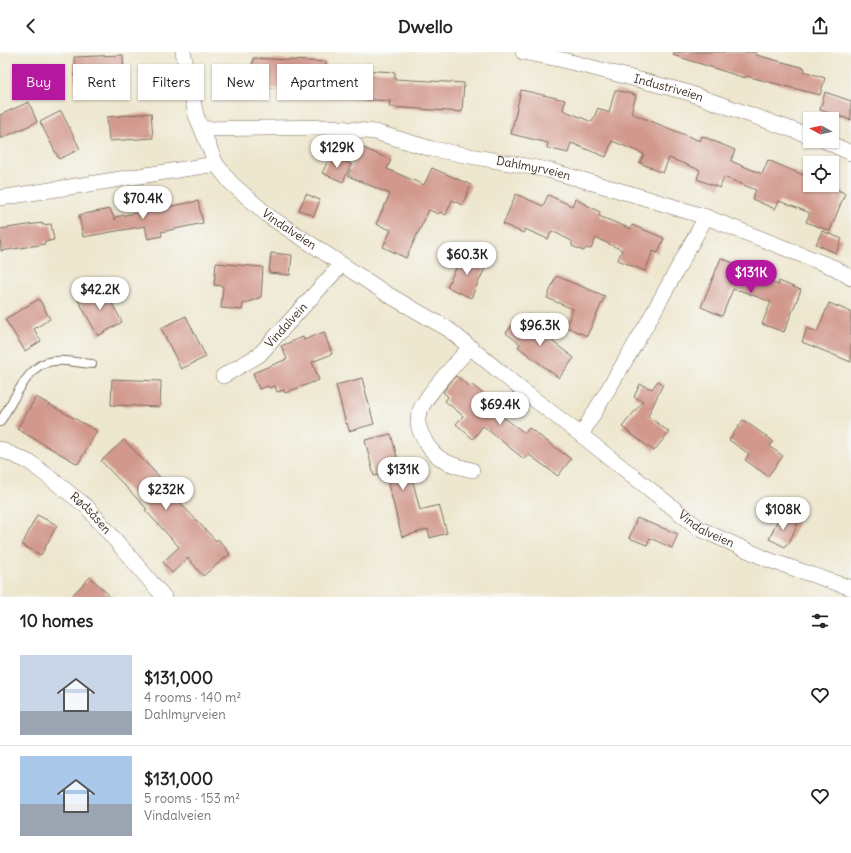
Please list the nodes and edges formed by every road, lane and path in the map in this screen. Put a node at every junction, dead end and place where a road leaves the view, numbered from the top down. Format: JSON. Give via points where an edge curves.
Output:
{"nodes":[{"id":1,"x":183,"y":52,"type":"edge"},
{"id":2,"x":523,"y":52,"type":"edge"},
{"id":3,"x":202,"y":129,"type":"junction"},
{"id":4,"x":803,"y":134,"type":"edge"},
{"id":5,"x":839,"y":147,"type":"edge"},
{"id":6,"x":851,"y":153,"type":"edge"},
{"id":7,"x":216,"y":164,"type":"junction"},
{"id":8,"x":0,"y":198,"type":"edge"},
{"id":9,"x":706,"y":217,"type":"junction"},
{"id":10,"x":342,"y":265,"type":"junction"},
{"id":11,"x":851,"y":278,"type":"edge"},
{"id":12,"x":470,"y":348,"type":"junction"},
{"id":13,"x":92,"y":364,"type":"dead end"},
{"id":14,"x":223,"y":376,"type":"dead end"},
{"id":15,"x":0,"y":422,"type":"edge"},
{"id":16,"x":581,"y":435,"type":"junction"},
{"id":17,"x":0,"y":449,"type":"edge"},
{"id":18,"x":472,"y":470,"type":"dead end"},
{"id":19,"x":851,"y":588,"type":"edge"},
{"id":20,"x":164,"y":597,"type":"edge"}],
"edges":[{"from":1,"to":3,"type":"street","name":"Vindalveien","via":[[196,115]]},
{"from":2,"to":4,"type":"street","name":"Industriveien","via":[[686,92]]},
{"from":3,"to":7,"type":"street","name":"Vindalveien"},
{"from":3,"to":9,"type":"street","name":"Dahlmyrveien","via":[[331,127],[375,132],[432,149],[548,170]]},
{"from":5,"to":6,"type":"street"},
{"from":7,"to":8,"type":"street"},
{"from":7,"to":10,"type":"street","name":"Vindalveien","via":[[231,183],[270,217]]},
{"from":9,"to":11,"type":"street","name":"Dahlmyrveien","via":[[835,268]]},
{"from":9,"to":16,"type":"street","via":[[655,310]]},
{"from":10,"to":12,"type":"street","name":"Vindalveien","via":[[448,329]]},
{"from":10,"to":14,"type":"street","name":"Vindalvein","via":[[259,355]]},
{"from":12,"to":16,"type":"street","name":"Vindalveien"},
{"from":12,"to":18,"type":"street","via":[[425,399],[418,416],[420,431],[433,453],[445,463]]},
{"from":13,"to":15,"type":"lane","via":[[56,361],[38,366],[23,384]]},
{"from":16,"to":19,"type":"street","name":"Vindalveien","via":[[700,530],[769,560]]},
{"from":17,"to":20,"type":"street","name":"Rødsåsen","via":[[31,463],[88,507]]}]}
